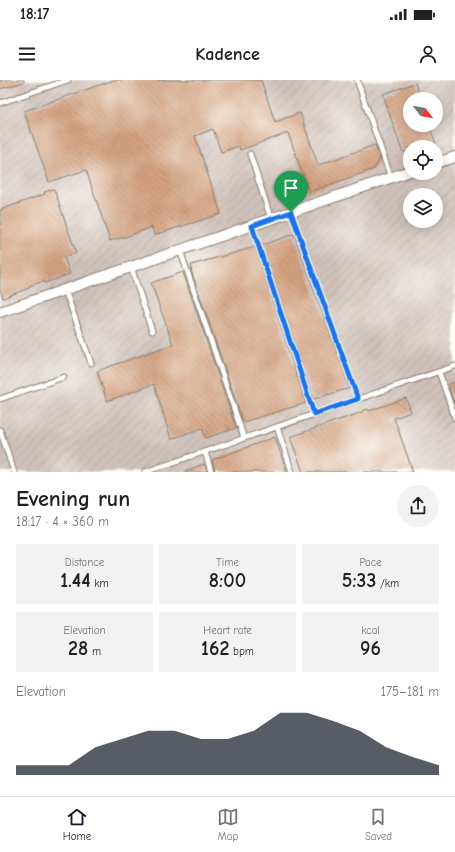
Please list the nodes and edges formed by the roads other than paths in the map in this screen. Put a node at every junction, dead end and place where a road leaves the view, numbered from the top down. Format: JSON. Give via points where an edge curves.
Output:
{"nodes":[{"id":1,"x":68,"y":80,"type":"edge"},
{"id":2,"x":357,"y":80,"type":"edge"},
{"id":3,"x":0,"y":103,"type":"edge"},
{"id":4,"x":250,"y":154,"type":"dead end"},
{"id":5,"x":455,"y":157,"type":"edge"},
{"id":6,"x":443,"y":161,"type":"edge"},
{"id":7,"x":403,"y":174,"type":"edge"},
{"id":8,"x":391,"y":178,"type":"junction"},
{"id":9,"x":291,"y":212,"type":"junction"},
{"id":10,"x":271,"y":219,"type":"junction"},
{"id":11,"x":252,"y":226,"type":"junction"},
{"id":12,"x":180,"y":250,"type":"junction"},
{"id":13,"x":131,"y":267,"type":"junction"},
{"id":14,"x":65,"y":290,"type":"junction"},
{"id":15,"x":0,"y":312,"type":"edge"},
{"id":16,"x":152,"y":331,"type":"dead end"},
{"id":17,"x":91,"y":362,"type":"dead end"},
{"id":18,"x":455,"y":366,"type":"edge"},
{"id":19,"x":439,"y":372,"type":"junction"},
{"id":20,"x":64,"y":377,"type":"dead end"},
{"id":21,"x":0,"y":399,"type":"edge"},
{"id":22,"x":358,"y":399,"type":"junction"},
{"id":23,"x":314,"y":414,"type":"junction"},
{"id":24,"x":455,"y":418,"type":"edge"},
{"id":25,"x":277,"y":427,"type":"junction"},
{"id":26,"x":0,"y":430,"type":"edge"},
{"id":27,"x":244,"y":438,"type":"junction"},
{"id":28,"x":204,"y":452,"type":"junction"},
{"id":29,"x":14,"y":472,"type":"edge"},
{"id":30,"x":145,"y":472,"type":"edge"},
{"id":31,"x":211,"y":472,"type":"edge"},
{"id":32,"x":292,"y":472,"type":"edge"}],
"edges":[{"from":1,"to":3,"type":"lane"},
{"from":2,"to":8,"type":"lane"},
{"from":4,"to":10,"type":"lane"},
{"from":5,"to":6,"type":"street"},
{"from":7,"to":8,"type":"street"},
{"from":8,"to":9,"type":"street"},
{"from":9,"to":10,"type":"street"},
{"from":9,"to":22,"type":"lane"},
{"from":10,"to":11,"type":"street"},
{"from":11,"to":12,"type":"street"},
{"from":11,"to":23,"type":"lane"},
{"from":12,"to":13,"type":"street"},
{"from":12,"to":27,"type":"lane"},
{"from":13,"to":14,"type":"street"},
{"from":13,"to":16,"type":"lane"},
{"from":14,"to":15,"type":"street"},
{"from":14,"to":17,"type":"lane"},
{"from":18,"to":19,"type":"lane"},
{"from":19,"to":22,"type":"lane"},
{"from":19,"to":24,"type":"lane"},
{"from":20,"to":21,"type":"lane"},
{"from":22,"to":23,"type":"lane"},
{"from":23,"to":25,"type":"lane"},
{"from":25,"to":27,"type":"lane"},
{"from":25,"to":32,"type":"lane"},
{"from":26,"to":29,"type":"lane"},
{"from":27,"to":28,"type":"lane"},
{"from":28,"to":30,"type":"lane"},
{"from":28,"to":31,"type":"lane"}]}
